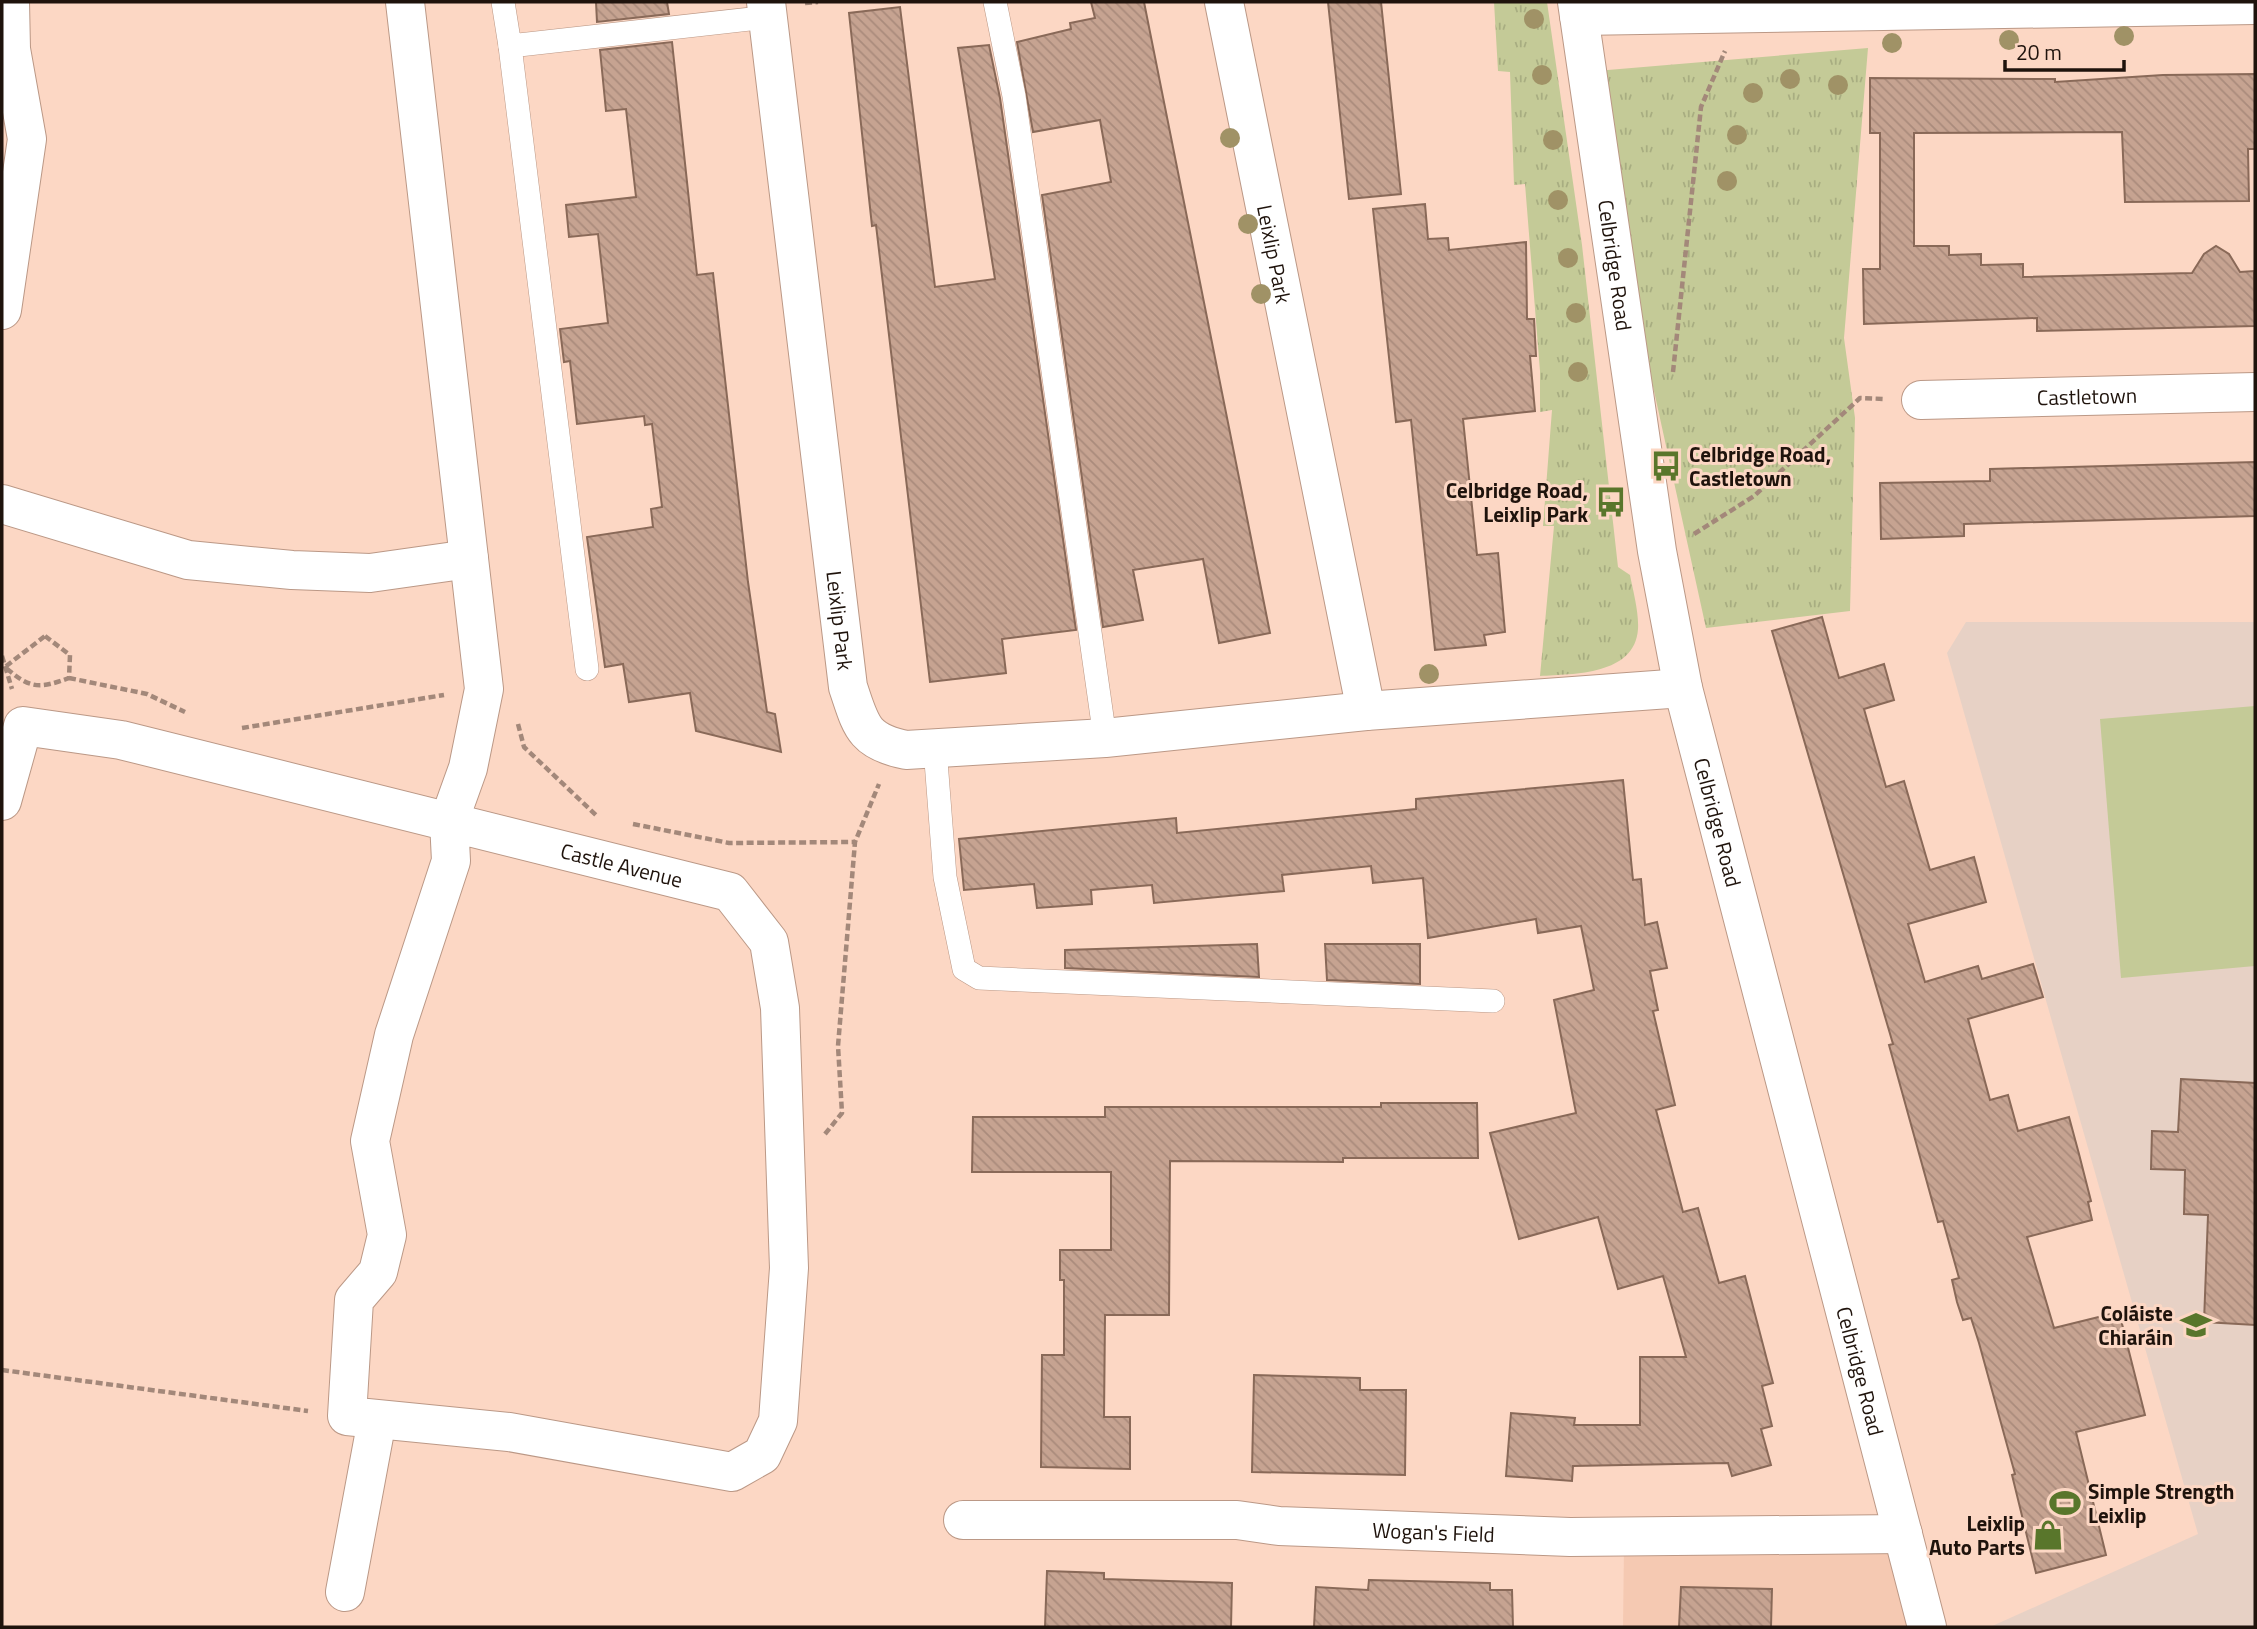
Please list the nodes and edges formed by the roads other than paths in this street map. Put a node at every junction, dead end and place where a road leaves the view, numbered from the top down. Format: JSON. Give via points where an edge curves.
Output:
{"nodes":[{"id":1,"x":10,"y":2,"type":"edge"},
{"id":2,"x":405,"y":2,"type":"edge"},
{"id":3,"x":503,"y":2,"type":"edge"},
{"id":4,"x":995,"y":2,"type":"edge"},
{"id":5,"x":1224,"y":2,"type":"edge"},
{"id":6,"x":2255,"y":5,"type":"edge"},
{"id":7,"x":1721,"y":8,"type":"edge"},
{"id":8,"x":767,"y":9,"type":"edge"},
{"id":9,"x":1578,"y":9,"type":"edge"},
{"id":10,"x":509,"y":46,"type":"junction"},
{"id":11,"x":7,"y":49,"type":"edge"},
{"id":12,"x":2,"y":310,"type":"edge"},
{"id":13,"x":2255,"y":392,"type":"edge"},
{"id":14,"x":1921,"y":400,"type":"road end"},
{"id":15,"x":2,"y":504,"type":"edge"},
{"id":16,"x":469,"y":559,"type":"junction"},
{"id":17,"x":586,"y":669,"type":"dead end"},
{"id":18,"x":1683,"y":688,"type":"junction"},
{"id":19,"x":1366,"y":711,"type":"junction"},
{"id":20,"x":1105,"y":738,"type":"junction"},
{"id":21,"x":935,"y":748,"type":"junction"},
{"id":22,"x":2,"y":801,"type":"edge"},
{"id":23,"x":449,"y":821,"type":"junction"},
{"id":24,"x":1493,"y":1001,"type":"dead end"},
{"id":25,"x":362,"y":1418,"type":"junction"},
{"id":26,"x":963,"y":1520,"type":"dead end"},
{"id":27,"x":1903,"y":1534,"type":"junction"},
{"id":28,"x":345,"y":1592,"type":"dead end"},
{"id":29,"x":1927,"y":1627,"type":"edge"}],
"edges":[{"from":1,"to":11,"type":"street"},
{"from":2,"to":16,"type":"street"},
{"from":3,"to":10,"type":"lane"},
{"from":4,"to":20,"type":"lane","via":[[1016,110]]},
{"from":5,"to":19,"type":"street","name":"Leixlip Park"},
{"from":6,"to":7,"type":"street"},
{"from":7,"to":9,"type":"street"},
{"from":8,"to":10,"type":"lane"},
{"from":8,"to":21,"type":"street","name":"Leixlip Park","via":[[848,687],[862,730],[883,745]]},
{"from":9,"to":18,"type":"street","name":"Celbridge Road","via":[[1655,537]]},
{"from":10,"to":17,"type":"lane"},
{"from":11,"to":12,"type":"street","via":[[27,139]]},
{"from":13,"to":14,"type":"street","name":"Castletown"},
{"from":15,"to":16,"type":"street","via":[[188,560],[370,573]]},
{"from":16,"to":23,"type":"street","via":[[484,689],[468,768]]},
{"from":18,"to":19,"type":"street","name":"Leixlip Park"},
{"from":18,"to":27,"type":"street","name":"Celbridge Road"},
{"from":19,"to":20,"type":"street","name":"Leixlip Park"},
{"from":20,"to":21,"type":"street","name":"Leixlip Park"},
{"from":21,"to":24,"type":"lane","via":[[945,877],[964,969],[979,978]]},
{"from":22,"to":23,"type":"street","name":"Castle Avenue","via":[[23,726],[121,740]]},
{"from":23,"to":25,"type":"street","via":[[451,861],[394,1035],[370,1141],[387,1236],[378,1272],[354,1300]]},
{"from":23,"to":25,"type":"street","name":"Castle Avenue","via":[[730,892],[769,942],[780,1009],[789,1268],[778,1421],[762,1455],[732,1472],[509,1432]]},
{"from":25,"to":28,"type":"street"},
{"from":26,"to":27,"type":"street","name":"Wogan's Field","via":[[1237,1520],[1570,1536]]},
{"from":27,"to":29,"type":"street","name":"Celbridge Road"}]}
